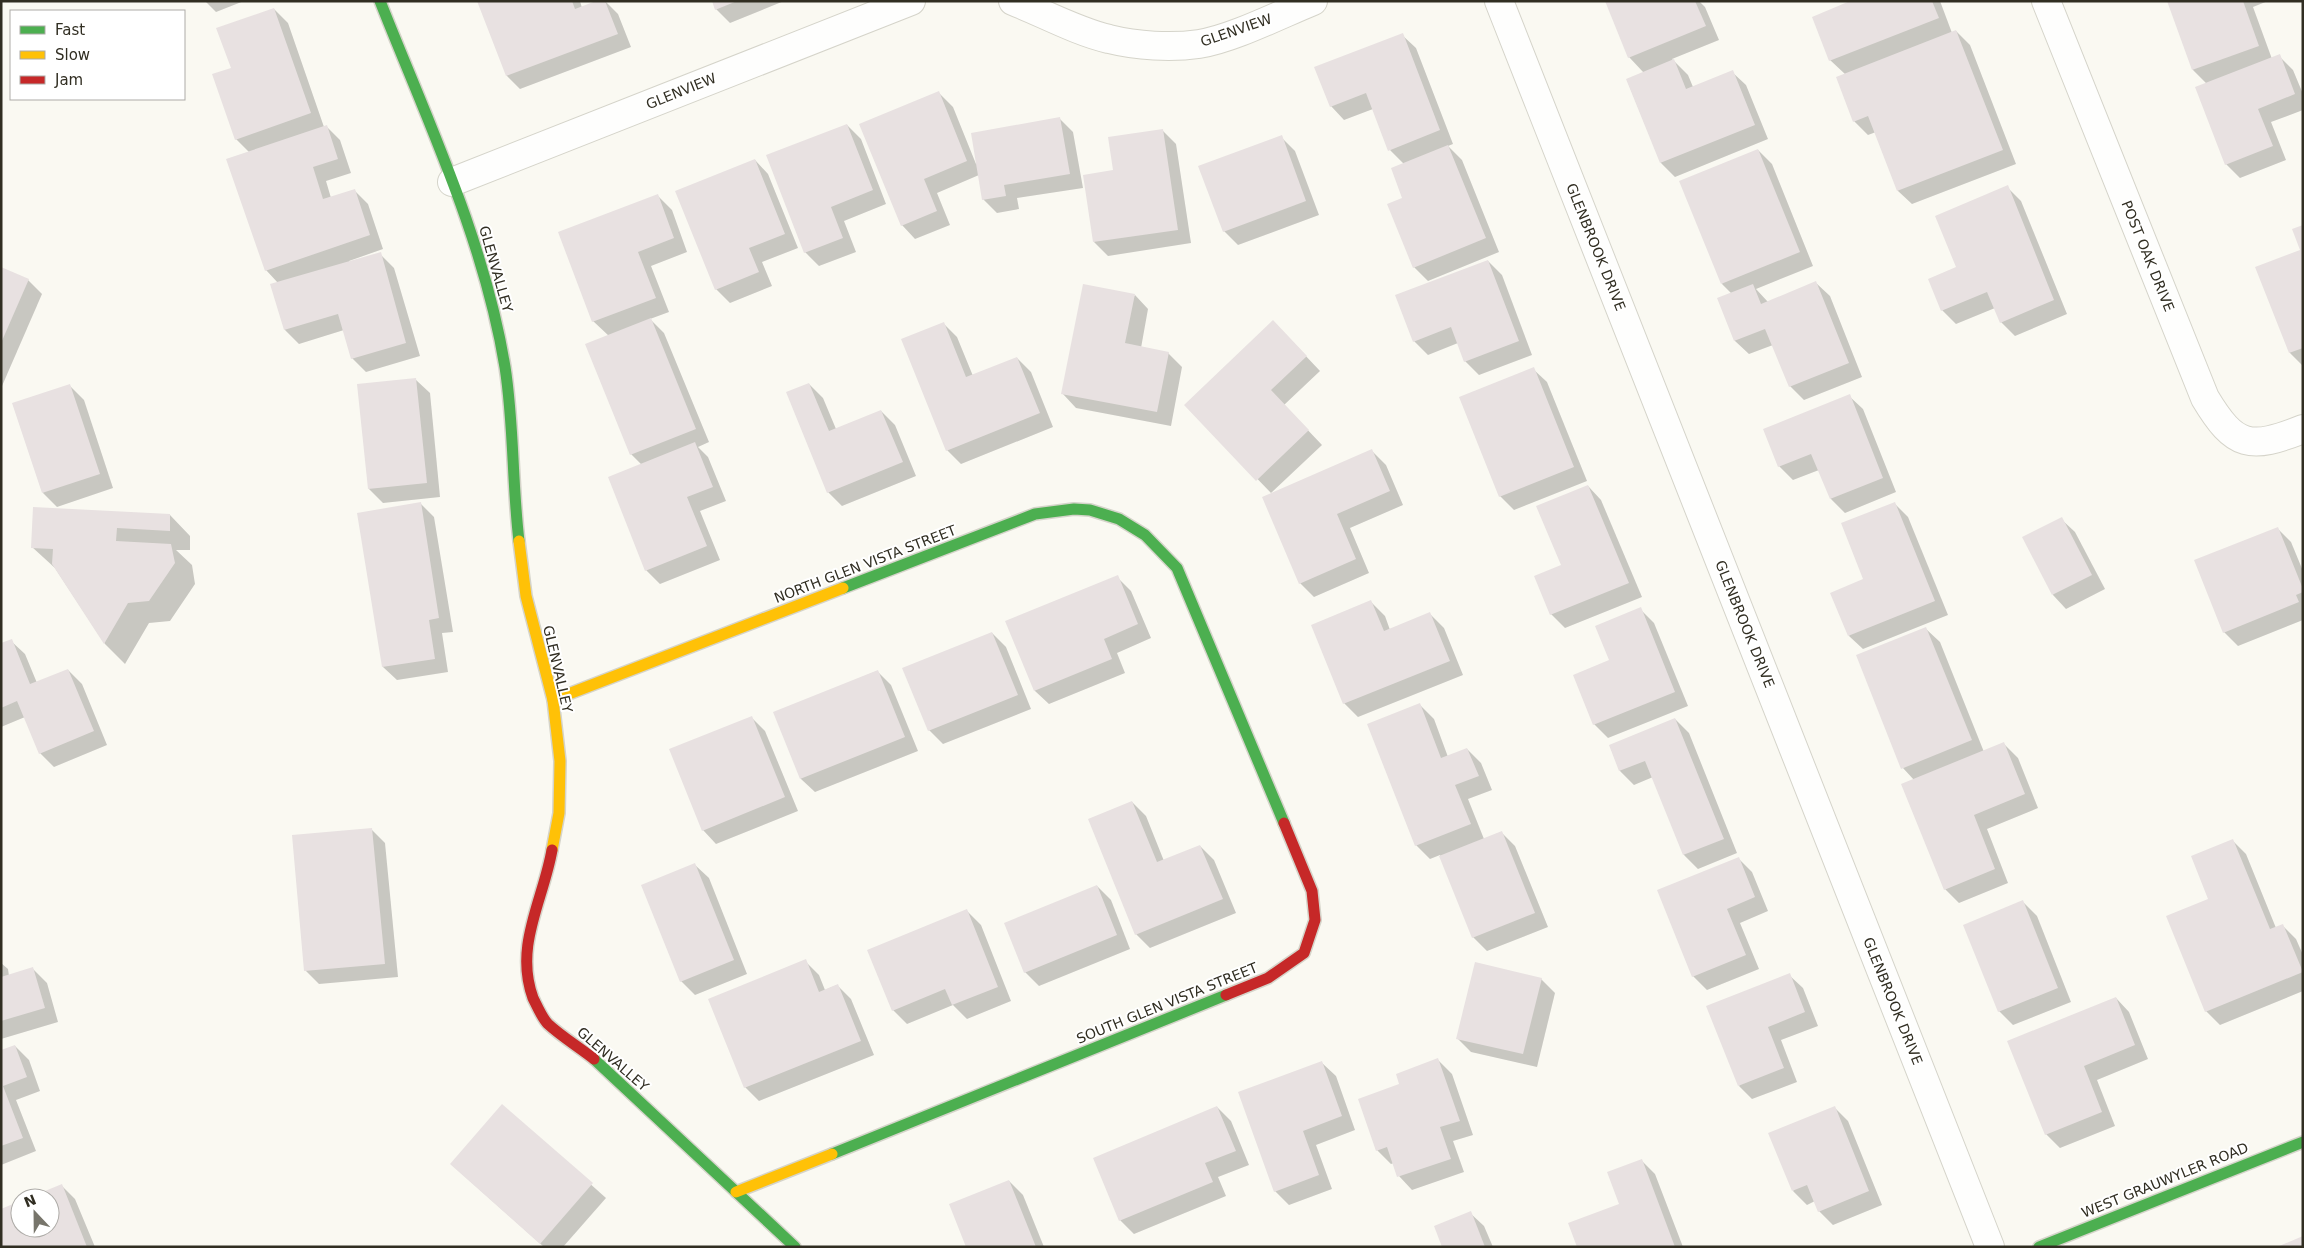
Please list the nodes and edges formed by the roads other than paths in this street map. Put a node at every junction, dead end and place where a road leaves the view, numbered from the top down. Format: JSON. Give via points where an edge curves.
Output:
{"nodes":[{"id":1,"x":380,"y":1,"type":"edge"},
{"id":2,"x":911,"y":1,"type":"edge"},
{"id":3,"x":1013,"y":1,"type":"edge"},
{"id":4,"x":1313,"y":1,"type":"edge"},
{"id":5,"x":1499,"y":1,"type":"edge"},
{"id":6,"x":2046,"y":1,"type":"edge"},
{"id":7,"x":452,"y":182,"type":"junction"},
{"id":8,"x":2303,"y":429,"type":"edge"},
{"id":9,"x":1177,"y":568,"type":"joint"},
{"id":10,"x":553,"y":700,"type":"junction"},
{"id":11,"x":2303,"y":1142,"type":"edge"},
{"id":12,"x":736,"y":1192,"type":"junction"},
{"id":13,"x":2050,"y":1245,"type":"edge"},
{"id":14,"x":795,"y":1247,"type":"edge"},
{"id":15,"x":1990,"y":1247,"type":"edge"}],
"edges":[{"from":1,"to":7,"type":"street","name":"GLENVALLEY"},
{"from":2,"to":7,"type":"street","name":"GLENVIEW"},
{"from":3,"to":4,"type":"street","name":"GLENVIEW","via":[[1108,39],[1175,46],[1200,44]]},
{"from":5,"to":15,"type":"street","name":"GLENBROOK DRIVE"},
{"from":6,"to":8,"type":"street","name":"POST OAK DRIVE","via":[[2205,398],[2217,419],[2231,434],[2260,443]]},
{"from":7,"to":10,"type":"street","name":"GLENVALLEY","via":[[499,334],[526,596]]},
{"from":9,"to":10,"type":"street","name":"NORTH GLEN VISTA STREET","via":[[1164,551],[1126,521],[1073,508],[1035,514]]},
{"from":9,"to":12,"type":"street","name":"SOUTH GLEN VISTA STREET","via":[[1312,891],[1315,920],[1304,953],[1268,978]]},
{"from":10,"to":12,"type":"street","name":"GLENVALLEY","via":[[560,761],[559,813],[528,942],[525,960],[527,981],[547,1023],[606,1068]]},
{"from":11,"to":13,"type":"street","name":"WEST GRAUWYLER ROAD"},
{"from":12,"to":14,"type":"street","name":"GLENVALLEY"}]}
